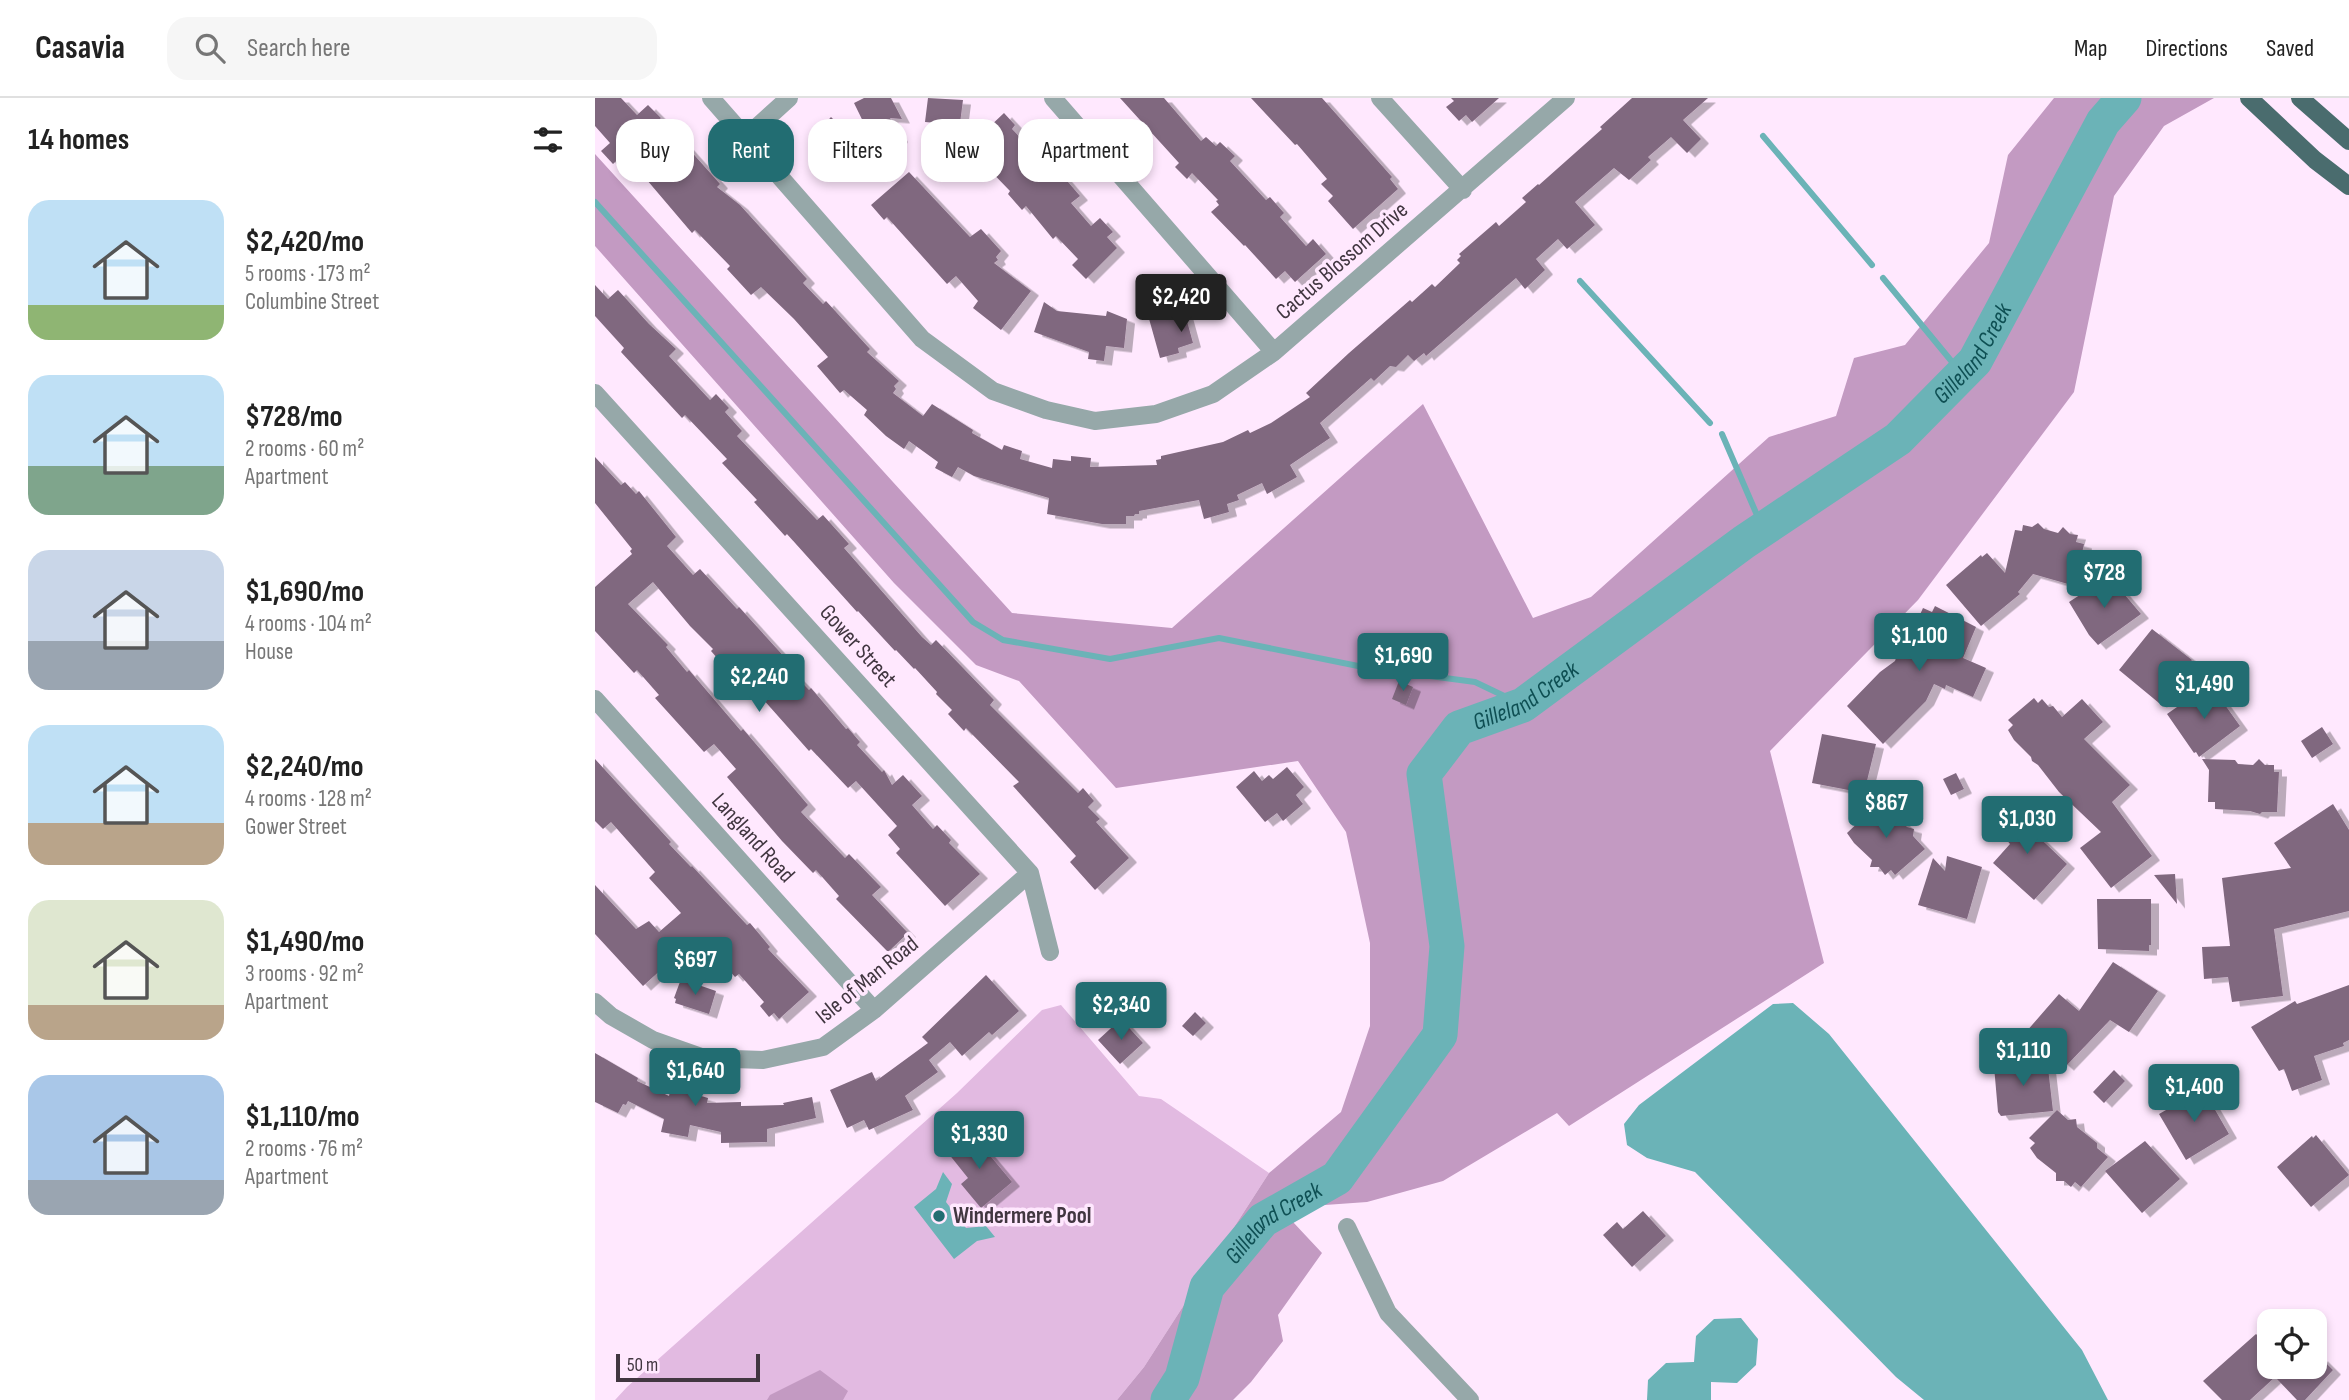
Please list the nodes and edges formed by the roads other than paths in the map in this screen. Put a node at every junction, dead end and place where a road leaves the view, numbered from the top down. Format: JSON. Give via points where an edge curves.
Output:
{"nodes":[{"id":1,"x":711,"y":98,"type":"edge"},
{"id":2,"x":789,"y":98,"type":"edge"},
{"id":3,"x":1053,"y":98,"type":"edge"},
{"id":4,"x":1380,"y":98,"type":"edge"},
{"id":5,"x":1566,"y":98,"type":"edge"},
{"id":6,"x":2249,"y":98,"type":"edge"},
{"id":7,"x":2300,"y":98,"type":"edge"},
{"id":8,"x":730,"y":119,"type":"edge"},
{"id":9,"x":766,"y":119,"type":"edge"},
{"id":10,"x":2349,"y":141,"type":"edge"},
{"id":11,"x":785,"y":182,"type":"edge"},
{"id":12,"x":2349,"y":186,"type":"edge"},
{"id":13,"x":1463,"y":190,"type":"junction"},
{"id":14,"x":1274,"y":352,"type":"junction"},
{"id":15,"x":595,"y":393,"type":"edge"},
{"id":16,"x":595,"y":699,"type":"edge"},
{"id":17,"x":1030,"y":873,"type":"junction"},
{"id":18,"x":1050,"y":951,"type":"dead end"},
{"id":19,"x":595,"y":1002,"type":"edge"},
{"id":20,"x":874,"y":1010,"type":"junction"},
{"id":21,"x":1347,"y":1227,"type":"dead end"},
{"id":22,"x":1470,"y":1400,"type":"edge"}],
"edges":[{"from":1,"to":8,"type":"street","name":"Cactus Blossom Drive"},
{"from":2,"to":9,"type":"street"},
{"from":3,"to":14,"type":"street"},
{"from":4,"to":13,"type":"street"},
{"from":5,"to":13,"type":"street","name":"Cactus Blossom Drive"},
{"from":6,"to":12,"type":"main road"},
{"from":7,"to":10,"type":"main road"},
{"from":11,"to":14,"type":"street","name":"Cactus Blossom Drive","via":[[922,339],[993,391],[1047,410],[1095,421],[1156,414],[1213,394]]},
{"from":13,"to":14,"type":"street","name":"Cactus Blossom Drive"},
{"from":15,"to":17,"type":"street","name":"Gower Street"},
{"from":16,"to":20,"type":"street","name":"Langland Road"},
{"from":17,"to":18,"type":"street","name":"Gower Street"},
{"from":17,"to":20,"type":"street","name":"Isle of Man Road"},
{"from":19,"to":20,"type":"street","name":"Isle of Man Road","via":[[653,1040],[705,1058],[763,1060],[823,1047]]},
{"from":21,"to":22,"type":"street","via":[[1388,1313]]}]}
